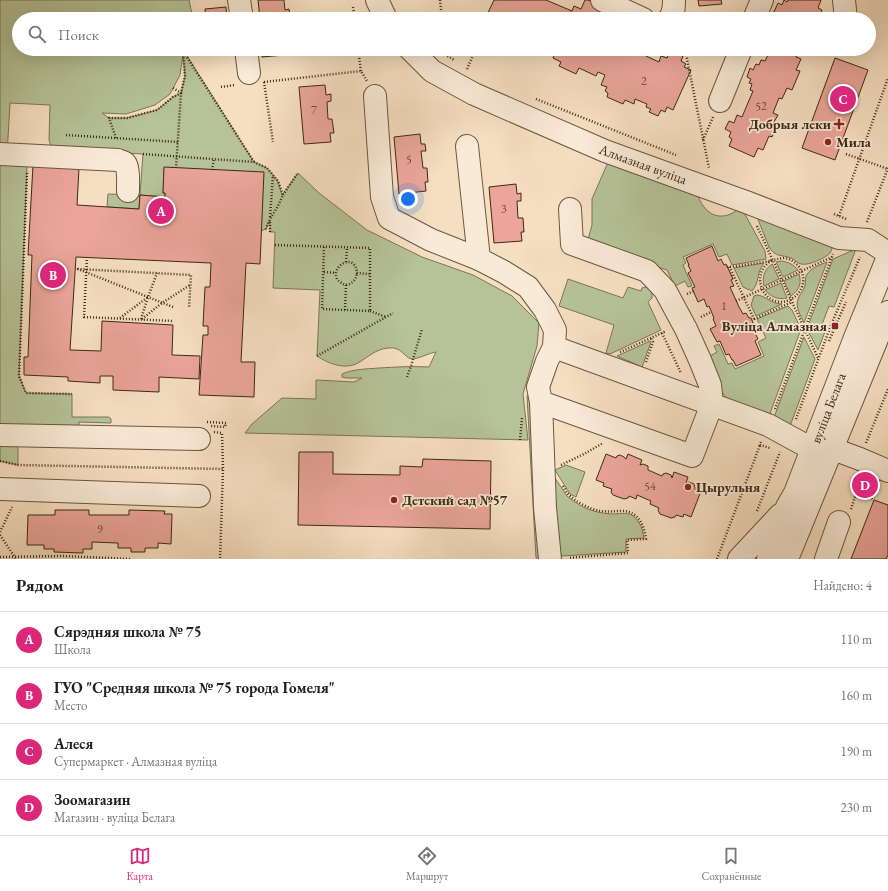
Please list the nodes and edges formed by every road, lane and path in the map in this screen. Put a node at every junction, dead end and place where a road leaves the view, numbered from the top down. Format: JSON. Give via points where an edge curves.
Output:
{"nodes":[{"id":1,"x":240,"y":0,"type":"edge"},
{"id":2,"x":377,"y":0,"type":"edge"},
{"id":3,"x":440,"y":0,"type":"edge"},
{"id":4,"x":602,"y":0,"type":"edge"},
{"id":5,"x":674,"y":0,"type":"edge"},
{"id":6,"x":762,"y":0,"type":"edge"},
{"id":7,"x":844,"y":0,"type":"edge"},
{"id":8,"x":353,"y":7,"type":"dead end"},
{"id":9,"x":241,"y":12,"type":"edge"},
{"id":10,"x":354,"y":12,"type":"edge"},
{"id":11,"x":383,"y":12,"type":"edge"},
{"id":12,"x":441,"y":12,"type":"edge"},
{"id":13,"x":628,"y":12,"type":"edge"},
{"id":14,"x":673,"y":12,"type":"edge"},
{"id":15,"x":757,"y":12,"type":"edge"},
{"id":16,"x":845,"y":12,"type":"edge"},
{"id":17,"x":183,"y":56,"type":"edge"},
{"id":18,"x":186,"y":56,"type":"edge"},
{"id":19,"x":247,"y":56,"type":"edge"},
{"id":20,"x":359,"y":56,"type":"edge"},
{"id":21,"x":417,"y":56,"type":"edge"},
{"id":22,"x":447,"y":56,"type":"edge"},
{"id":23,"x":473,"y":56,"type":"edge"},
{"id":24,"x":686,"y":56,"type":"edge"},
{"id":25,"x":738,"y":56,"type":"edge"},
{"id":26,"x":456,"y":62,"type":"dead end"},
{"id":27,"x":461,"y":65,"type":"dead end"},
{"id":28,"x":360,"y":71,"type":"junction"},
{"id":29,"x":888,"y":78,"type":"edge"},
{"id":30,"x":252,"y":81,"type":"junction"},
{"id":31,"x":222,"y":87,"type":"dead end"},
{"id":32,"x":173,"y":88,"type":"dead end"},
{"id":33,"x":181,"y":93,"type":"junction"},
{"id":34,"x":375,"y":96,"type":"joint"},
{"id":35,"x":531,"y":97,"type":"dead end"},
{"id":36,"x":720,"y":101,"type":"joint"},
{"id":37,"x":66,"y":135,"type":"dead end"},
{"id":38,"x":116,"y":138,"type":"junction"},
{"id":39,"x":703,"y":140,"type":"junction"},
{"id":40,"x":178,"y":142,"type":"junction"},
{"id":41,"x":272,"y":142,"type":"dead end"},
{"id":42,"x":467,"y":146,"type":"dead end"},
{"id":43,"x":0,"y":154,"type":"edge"},
{"id":44,"x":143,"y":154,"type":"dead end"},
{"id":45,"x":846,"y":154,"type":"dead end"},
{"id":46,"x":28,"y":156,"type":"junction"},
{"id":47,"x":679,"y":156,"type":"dead end"},
{"id":48,"x":177,"y":157,"type":"junction"},
{"id":49,"x":860,"y":158,"type":"junction"},
{"id":50,"x":214,"y":159,"type":"junction"},
{"id":51,"x":254,"y":162,"type":"junction"},
{"id":52,"x":176,"y":168,"type":"dead end"},
{"id":53,"x":709,"y":168,"type":"dead end"},
{"id":54,"x":888,"y":169,"type":"edge"},
{"id":55,"x":212,"y":170,"type":"dead end"},
{"id":56,"x":298,"y":173,"type":"dead end"},
{"id":57,"x":273,"y":175,"type":"junction"},
{"id":58,"x":128,"y":191,"type":"dead end"},
{"id":59,"x":282,"y":195,"type":"junction"},
{"id":60,"x":746,"y":202,"type":"junction"},
{"id":61,"x":570,"y":209,"type":"dead end"},
{"id":62,"x":832,"y":214,"type":"dead end"},
{"id":63,"x":839,"y":216,"type":"junction"},
{"id":64,"x":270,"y":219,"type":"junction"},
{"id":65,"x":852,"y":221,"type":"dead end"},
{"id":66,"x":265,"y":231,"type":"dead end"},
{"id":67,"x":270,"y":232,"type":"dead end"},
{"id":68,"x":868,"y":240,"type":"junction"},
{"id":69,"x":275,"y":245,"type":"dead end"},
{"id":70,"x":324,"y":247,"type":"junction"},
{"id":71,"x":347,"y":248,"type":"junction"},
{"id":72,"x":837,"y":249,"type":"junction"},
{"id":73,"x":888,"y":253,"type":"edge"},
{"id":74,"x":87,"y":257,"type":"dead end"},
{"id":75,"x":888,"y":258,"type":"edge"},
{"id":76,"x":479,"y":259,"type":"junction"},
{"id":77,"x":772,"y":260,"type":"junction"},
{"id":78,"x":346,"y":262,"type":"junction"},
{"id":79,"x":86,"y":270,"type":"junction"},
{"id":80,"x":801,"y":271,"type":"junction"},
{"id":81,"x":324,"y":272,"type":"junction"},
{"id":82,"x":157,"y":273,"type":"junction"},
{"id":83,"x":336,"y":273,"type":"junction"},
{"id":84,"x":357,"y":273,"type":"junction"},
{"id":85,"x":370,"y":274,"type":"junction"},
{"id":86,"x":782,"y":280,"type":"junction"},
{"id":87,"x":190,"y":285,"type":"junction"},
{"id":88,"x":346,"y":285,"type":"junction"},
{"id":89,"x":762,"y":289,"type":"junction"},
{"id":90,"x":694,"y":292,"type":"dead end"},
{"id":91,"x":688,"y":294,"type":"dead end"},
{"id":92,"x":148,"y":297,"type":"junction"},
{"id":93,"x":744,"y":297,"type":"junction"},
{"id":94,"x":736,"y":301,"type":"dead end"},
{"id":95,"x":791,"y":301,"type":"junction"},
{"id":96,"x":846,"y":302,"type":"dead end"},
{"id":97,"x":162,"y":303,"type":"junction"},
{"id":98,"x":173,"y":307,"type":"dead end"},
{"id":99,"x":189,"y":308,"type":"dead end"},
{"id":100,"x":345,"y":310,"type":"junction"},
{"id":101,"x":370,"y":310,"type":"junction"},
{"id":102,"x":711,"y":312,"type":"dead end"},
{"id":103,"x":888,"y":312,"type":"edge"},
{"id":104,"x":393,"y":313,"type":"dead end"},
{"id":105,"x":386,"y":317,"type":"junction"},
{"id":106,"x":120,"y":318,"type":"junction"},
{"id":107,"x":141,"y":319,"type":"junction"},
{"id":108,"x":173,"y":321,"type":"dead end"},
{"id":109,"x":684,"y":324,"type":"junction"},
{"id":110,"x":831,"y":325,"type":"junction"},
{"id":111,"x":836,"y":326,"type":"junction"},
{"id":112,"x":422,"y":329,"type":"dead end"},
{"id":113,"x":805,"y":329,"type":"junction"},
{"id":114,"x":829,"y":341,"type":"dead end"},
{"id":115,"x":554,"y":347,"type":"junction"},
{"id":116,"x":616,"y":354,"type":"dead end"},
{"id":117,"x":317,"y":356,"type":"dead end"},
{"id":118,"x":818,"y":358,"type":"junction"},
{"id":119,"x":407,"y":377,"type":"dead end"},
{"id":120,"x":888,"y":389,"type":"edge"},
{"id":121,"x":72,"y":394,"type":"dead end"},
{"id":122,"x":541,"y":402,"type":"junction"},
{"id":123,"x":712,"y":404,"type":"junction"},
{"id":124,"x":777,"y":430,"type":"junction"},
{"id":125,"x":0,"y":435,"type":"edge"},
{"id":126,"x":199,"y":439,"type":"dead end"},
{"id":127,"x":608,"y":440,"type":"dead end"},
{"id":128,"x":760,"y":445,"type":"dead end"},
{"id":129,"x":822,"y":449,"type":"junction"},
{"id":130,"x":860,"y":459,"type":"junction"},
{"id":131,"x":0,"y":461,"type":"edge"},
{"id":132,"x":558,"y":466,"type":"dead end"},
{"id":133,"x":888,"y":471,"type":"edge"},
{"id":134,"x":560,"y":482,"type":"dead end"},
{"id":135,"x":7,"y":496,"type":"edge"},
{"id":136,"x":199,"y":496,"type":"dead end"},
{"id":137,"x":787,"y":507,"type":"junction"},
{"id":138,"x":756,"y":515,"type":"dead end"},
{"id":139,"x":839,"y":522,"type":"dead end"},
{"id":140,"x":0,"y":532,"type":"edge"},
{"id":141,"x":0,"y":535,"type":"edge"},
{"id":142,"x":63,"y":556,"type":"junction"},
{"id":143,"x":0,"y":557,"type":"edge"},
{"id":144,"x":15,"y":558,"type":"edge"},
{"id":145,"x":93,"y":558,"type":"edge"},
{"id":146,"x":66,"y":559,"type":"edge"},
{"id":147,"x":131,"y":559,"type":"edge"},
{"id":148,"x":220,"y":559,"type":"edge"},
{"id":149,"x":557,"y":559,"type":"edge"},
{"id":150,"x":717,"y":559,"type":"edge"},
{"id":151,"x":739,"y":559,"type":"edge"},
{"id":152,"x":768,"y":559,"type":"edge"},
{"id":153,"x":787,"y":559,"type":"edge"},
{"id":154,"x":826,"y":559,"type":"edge"}],
"edges":[{"from":1,"to":9,"type":"street"},
{"from":2,"to":11,"type":"street"},
{"from":3,"to":12,"type":"path"},
{"from":4,"to":13,"type":"street"},
{"from":5,"to":14,"type":"street"},
{"from":6,"to":15,"type":"street"},
{"from":7,"to":16,"type":"street"},
{"from":8,"to":10,"type":"path"},
{"from":17,"to":33,"type":"path","via":[[185,76]]},
{"from":18,"to":51,"type":"path"},
{"from":19,"to":30,"type":"street"},
{"from":20,"to":28,"type":"path"},
{"from":21,"to":60,"type":"street","name":"Алмазная вуліца","via":[[432,71],[474,94],[606,151]]},
{"from":22,"to":26,"type":"path"},
{"from":23,"to":27,"type":"path","via":[[468,70]]},
{"from":24,"to":39,"type":"path"},
{"from":25,"to":36,"type":"street"},
{"from":28,"to":30,"type":"path"},
{"from":28,"to":34,"type":"path"},
{"from":29,"to":49,"type":"path"},
{"from":30,"to":31,"type":"path"},
{"from":30,"to":41,"type":"path"},
{"from":32,"to":33,"type":"path"},
{"from":33,"to":38,"type":"path","via":[[157,110],[127,118],[109,118]]},
{"from":33,"to":40,"type":"path"},
{"from":34,"to":76,"type":"street","via":[[382,197],[389,218],[431,240]]},
{"from":35,"to":47,"type":"path"},
{"from":36,"to":39,"type":"path"},
{"from":37,"to":38,"type":"path"},
{"from":38,"to":40,"type":"path"},
{"from":39,"to":53,"type":"path"},
{"from":40,"to":48,"type":"path"},
{"from":42,"to":76,"type":"street"},
{"from":43,"to":46,"type":"street"},
{"from":44,"to":48,"type":"path"},
{"from":45,"to":49,"type":"path"},
{"from":46,"to":58,"type":"street","via":[[124,162],[128,170]]},
{"from":46,"to":121,"type":"path","via":[[19,376],[26,393]]},
{"from":48,"to":50,"type":"path"},
{"from":48,"to":52,"type":"path"},
{"from":49,"to":54,"type":"path"},
{"from":49,"to":63,"type":"path"},
{"from":50,"to":51,"type":"path"},
{"from":50,"to":55,"type":"path"},
{"from":51,"to":57,"type":"path"},
{"from":54,"to":68,"type":"path","via":[[866,226]]},
{"from":56,"to":59,"type":"path"},
{"from":57,"to":59,"type":"path","via":[[278,181]]},
{"from":57,"to":64,"type":"path"},
{"from":59,"to":64,"type":"path"},
{"from":60,"to":72,"type":"street","name":"Алмазная вуліца"},
{"from":60,"to":77,"type":"path"},
{"from":61,"to":109,"type":"street","via":[[572,244],[647,271],[665,290]]},
{"from":62,"to":63,"type":"path"},
{"from":63,"to":65,"type":"path"},
{"from":64,"to":66,"type":"path"},
{"from":64,"to":67,"type":"path"},
{"from":68,"to":72,"type":"street","name":"Алмазная вуліца"},
{"from":68,"to":73,"type":"street","name":"Алмазная вуліца"},
{"from":68,"to":110,"type":"path"},
{"from":69,"to":70,"type":"path"},
{"from":70,"to":71,"type":"path"},
{"from":70,"to":81,"type":"path"},
{"from":71,"to":78,"type":"path"},
{"from":71,"to":85,"type":"path","via":[[370,248]]},
{"from":72,"to":80,"type":"path"},
{"from":72,"to":113,"type":"path"},
{"from":74,"to":79,"type":"path"},
{"from":75,"to":129,"type":"street","name":"вуліца Белага","via":[[856,335]]},
{"from":76,"to":115,"type":"street","via":[[528,287],[545,310],[555,330]]},
{"from":77,"to":80,"type":"path","via":[[787,259]]},
{"from":77,"to":86,"type":"path"},
{"from":77,"to":89,"type":"path","via":[[764,266],[760,275]]},
{"from":77,"to":93,"type":"path","via":[[728,266]]},
{"from":78,"to":83,"type":"path","via":[[339,266]]},
{"from":78,"to":84,"type":"path","via":[[354,265]]},
{"from":79,"to":82,"type":"path"},
{"from":79,"to":92,"type":"path"},
{"from":79,"to":106,"type":"path","via":[[84,317]]},
{"from":80,"to":86,"type":"path"},
{"from":80,"to":95,"type":"path","via":[[803,285]]},
{"from":81,"to":83,"type":"path"},
{"from":81,"to":100,"type":"path","via":[[321,290],[322,309]]},
{"from":82,"to":87,"type":"path","via":[[191,275]]},
{"from":82,"to":92,"type":"path"},
{"from":83,"to":88,"type":"path","via":[[338,280]]},
{"from":84,"to":85,"type":"path"},
{"from":84,"to":88,"type":"path","via":[[355,280]]},
{"from":85,"to":101,"type":"path"},
{"from":86,"to":89,"type":"path"},
{"from":86,"to":95,"type":"path"},
{"from":87,"to":97,"type":"path"},
{"from":87,"to":99,"type":"path"},
{"from":88,"to":100,"type":"path"},
{"from":89,"to":93,"type":"path"},
{"from":89,"to":95,"type":"path","via":[[772,300]]},
{"from":90,"to":91,"type":"path"},
{"from":92,"to":97,"type":"path"},
{"from":92,"to":106,"type":"path"},
{"from":92,"to":107,"type":"path"},
{"from":93,"to":94,"type":"path"},
{"from":93,"to":95,"type":"path","via":[[753,320]]},
{"from":95,"to":113,"type":"path"},
{"from":96,"to":111,"type":"path"},
{"from":97,"to":98,"type":"path"},
{"from":97,"to":107,"type":"path"},
{"from":100,"to":101,"type":"path"},
{"from":101,"to":105,"type":"path"},
{"from":102,"to":109,"type":"path"},
{"from":103,"to":129,"type":"street","name":"вуліца Белага"},
{"from":104,"to":105,"type":"path"},
{"from":105,"to":117,"type":"path"},
{"from":106,"to":107,"type":"path"},
{"from":107,"to":108,"type":"path"},
{"from":109,"to":116,"type":"path"},
{"from":109,"to":123,"type":"street","via":[[710,384]]},
{"from":110,"to":111,"type":"path"},
{"from":110,"to":118,"type":"path"},
{"from":111,"to":114,"type":"path"},
{"from":112,"to":119,"type":"path"},
{"from":113,"to":118,"type":"path"},
{"from":113,"to":124,"type":"path"},
{"from":115,"to":122,"type":"street","via":[[538,386]]},
{"from":115,"to":123,"type":"street"},
{"from":118,"to":124,"type":"path","via":[[794,424]]},
{"from":120,"to":130,"type":"path"},
{"from":122,"to":123,"type":"street","via":[[692,456]]},
{"from":122,"to":149,"type":"street","via":[[545,508]]},
{"from":123,"to":124,"type":"street"},
{"from":124,"to":129,"type":"street"},
{"from":124,"to":138,"type":"path"},
{"from":125,"to":126,"type":"street"},
{"from":127,"to":132,"type":"path"},
{"from":128,"to":150,"type":"path"},
{"from":129,"to":130,"type":"street"},
{"from":129,"to":137,"type":"street","name":"вуліца Белага"},
{"from":129,"to":153,"type":"street","name":"вуліца Белага"},
{"from":130,"to":133,"type":"street"},
{"from":131,"to":148,"type":"path","via":[[18,465],[223,469]]},
{"from":134,"to":149,"type":"path","via":[[569,495],[590,508],[632,513],[642,522],[646,539],[627,540],[628,553]]},
{"from":135,"to":136,"type":"street"},
{"from":135,"to":140,"type":"path"},
{"from":137,"to":151,"type":"street"},
{"from":137,"to":152,"type":"street","name":"вуліца Белага"},
{"from":139,"to":154,"type":"street"},
{"from":141,"to":144,"type":"path"},
{"from":142,"to":144,"type":"path"},
{"from":142,"to":145,"type":"path"},
{"from":142,"to":146,"type":"path"},
{"from":143,"to":144,"type":"path"},
{"from":145,"to":147,"type":"path"}]}
